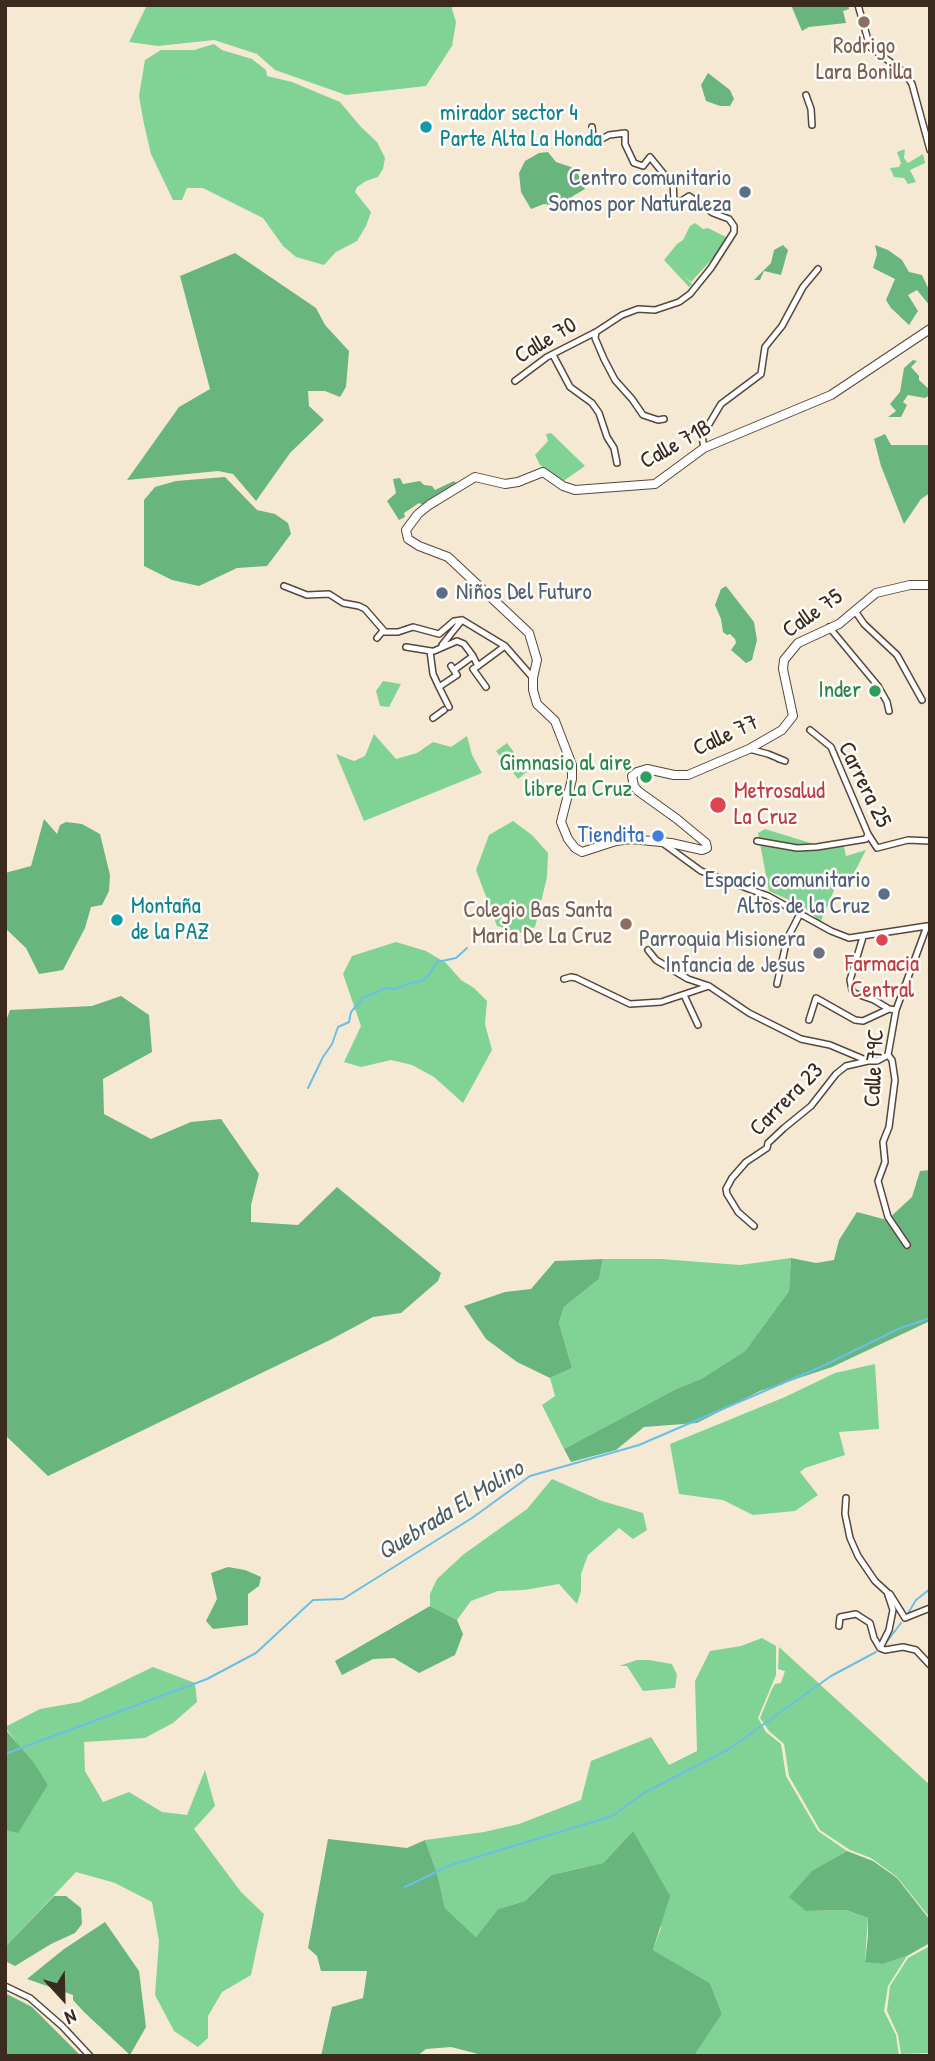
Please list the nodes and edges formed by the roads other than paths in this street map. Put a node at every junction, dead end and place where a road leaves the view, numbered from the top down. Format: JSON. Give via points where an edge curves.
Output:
{"nodes":[{"id":1,"x":861,"y":6,"type":"edge"},
{"id":2,"x":806,"y":95,"type":"dead end"},
{"id":3,"x":811,"y":125,"type":"dead end"},
{"id":4,"x":593,"y":127,"type":"dead end"},
{"id":5,"x":930,"y":149,"type":"edge"},
{"id":6,"x":818,"y":269,"type":"dead end"},
{"id":7,"x":930,"y":329,"type":"edge"},
{"id":8,"x":596,"y":332,"type":"junction"},
{"id":9,"x":553,"y":355,"type":"junction"},
{"id":10,"x":515,"y":381,"type":"dead end"},
{"id":11,"x":664,"y":419,"type":"dead end"},
{"id":12,"x":704,"y":448,"type":"junction"},
{"id":13,"x":617,"y":463,"type":"dead end"},
{"id":14,"x":930,"y":585,"type":"edge"},
{"id":15,"x":284,"y":586,"type":"dead end"},
{"id":16,"x":854,"y":609,"type":"junction"},
{"id":17,"x":462,"y":620,"type":"junction"},
{"id":18,"x":829,"y":628,"type":"junction"},
{"id":19,"x":385,"y":632,"type":"junction"},
{"id":20,"x":377,"y":638,"type":"dead end"},
{"id":21,"x":505,"y":646,"type":"junction"},
{"id":22,"x":406,"y":647,"type":"dead end"},
{"id":23,"x":432,"y":651,"type":"junction"},
{"id":24,"x":473,"y":656,"type":"junction"},
{"id":25,"x":478,"y":666,"type":"junction"},
{"id":26,"x":533,"y":678,"type":"junction"},
{"id":27,"x":439,"y":687,"type":"junction"},
{"id":28,"x":486,"y":687,"type":"dead end"},
{"id":29,"x":922,"y":700,"type":"dead end"},
{"id":30,"x":889,"y":711,"type":"dead end"},
{"id":31,"x":433,"y":718,"type":"dead end"},
{"id":32,"x":788,"y":724,"type":"joint"},
{"id":33,"x":810,"y":730,"type":"dead end"},
{"id":34,"x":749,"y":750,"type":"junction"},
{"id":35,"x":779,"y":759,"type":"dead end"},
{"id":36,"x":868,"y":834,"type":"junction"},
{"id":37,"x":757,"y":841,"type":"dead end"},
{"id":38,"x":930,"y":841,"type":"edge"},
{"id":39,"x":661,"y":842,"type":"junction"},
{"id":40,"x":800,"y":912,"type":"junction"},
{"id":41,"x":928,"y":929,"type":"edge"},
{"id":42,"x":863,"y":937,"type":"junction"},
{"id":43,"x":648,"y":950,"type":"dead end"},
{"id":44,"x":564,"y":979,"type":"dead end"},
{"id":45,"x":777,"y":984,"type":"dead end"},
{"id":46,"x":709,"y":986,"type":"junction"},
{"id":47,"x":684,"y":995,"type":"junction"},
{"id":48,"x":889,"y":1009,"type":"junction"},
{"id":49,"x":896,"y":1010,"type":"junction"},
{"id":50,"x":809,"y":1020,"type":"dead end"},
{"id":51,"x":698,"y":1024,"type":"dead end"},
{"id":52,"x":888,"y":1055,"type":"junction"},
{"id":53,"x":868,"y":1061,"type":"junction"},
{"id":54,"x":754,"y":1226,"type":"dead end"},
{"id":55,"x":907,"y":1245,"type":"dead end"},
{"id":56,"x":846,"y":1498,"type":"dead end"},
{"id":57,"x":887,"y":1592,"type":"junction"},
{"id":58,"x":930,"y":1608,"type":"edge"},
{"id":59,"x":839,"y":1626,"type":"dead end"},
{"id":60,"x":880,"y":1648,"type":"junction"},
{"id":61,"x":930,"y":1665,"type":"edge"},
{"id":62,"x":5,"y":1986,"type":"edge"},
{"id":63,"x":90,"y":2056,"type":"edge"}],
"edges":[{"from":1,"to":5,"type":"street","via":[[870,47],[912,84]]},
{"from":2,"to":3,"type":"street"},
{"from":4,"to":8,"type":"street","name":"Calle 70","via":[[598,141],[625,133],[634,163],[643,166],[650,157],[673,181],[674,202],[688,196],[734,226],[712,268],[690,294],[669,306],[622,314]]},
{"from":6,"to":12,"type":"street","via":[[765,347],[761,374],[721,404],[702,436]]},
{"from":7,"to":12,"type":"street","name":"Calle 71B","via":[[831,395]]},
{"from":8,"to":9,"type":"street","name":"Calle 70"},
{"from":8,"to":11,"type":"street","via":[[615,380],[643,415]]},
{"from":9,"to":10,"type":"street","name":"Calle 70"},
{"from":9,"to":13,"type":"street","via":[[570,387],[599,412]]},
{"from":12,"to":26,"type":"street","name":"Calle 71B","via":[[649,486],[575,490],[542,472],[505,484],[475,477],[429,505],[406,530],[408,539],[448,557],[529,633],[537,660]]},
{"from":14,"to":16,"type":"street","name":"Calle 75","via":[[910,584],[876,593]]},
{"from":15,"to":19,"type":"street","via":[[307,595],[329,594],[359,606]]},
{"from":16,"to":18,"type":"street","name":"Calle 75"},
{"from":16,"to":29,"type":"street","via":[[897,655]]},
{"from":17,"to":19,"type":"street","via":[[439,634],[413,627]]},
{"from":17,"to":21,"type":"street"},
{"from":17,"to":23,"type":"street"},
{"from":18,"to":30,"type":"street","via":[[878,686]]},
{"from":18,"to":32,"type":"street","name":"Calle 75","via":[[798,643],[784,660],[793,716]]},
{"from":19,"to":20,"type":"street"},
{"from":21,"to":25,"type":"street"},
{"from":21,"to":26,"type":"street"},
{"from":22,"to":23,"type":"street"},
{"from":23,"to":24,"type":"street","via":[[457,641]]},
{"from":23,"to":27,"type":"street"},
{"from":24,"to":25,"type":"street"},
{"from":24,"to":27,"type":"street","via":[[452,668],[457,675]]},
{"from":25,"to":28,"type":"street","via":[[473,669]]},
{"from":26,"to":39,"type":"street","name":"Calle 77","via":[[537,704],[555,721],[572,765],[561,822],[575,848],[589,852],[631,839]]},
{"from":27,"to":31,"type":"street","via":[[447,708]]},
{"from":32,"to":34,"type":"street","name":"Calle 77"},
{"from":33,"to":36,"type":"street","name":"Carrera 25","via":[[831,747]]},
{"from":34,"to":35,"type":"street","via":[[785,761]]},
{"from":34,"to":39,"type":"street","name":"Calle 77","via":[[688,775],[648,769],[632,776],[638,792],[708,846],[702,850]]},
{"from":36,"to":37,"type":"street","via":[[866,839],[817,847]]},
{"from":36,"to":38,"type":"street","name":"Carrera 25","via":[[877,848],[908,840]]},
{"from":39,"to":40,"type":"street","via":[[701,871]]},
{"from":40,"to":42,"type":"street","via":[[831,931],[849,938]]},
{"from":40,"to":45,"type":"street","via":[[787,939]]},
{"from":41,"to":42,"type":"street"},
{"from":41,"to":49,"type":"street","name":"Calle 79C"},
{"from":42,"to":48,"type":"street","via":[[850,980],[854,993]]},
{"from":43,"to":46,"type":"street","via":[[688,979]]},
{"from":44,"to":47,"type":"street","via":[[576,978],[630,1004]]},
{"from":46,"to":47,"type":"street"},
{"from":46,"to":53,"type":"street","via":[[801,1039]]},
{"from":47,"to":51,"type":"street"},
{"from":48,"to":49,"type":"street","name":"Calle 79C"},
{"from":48,"to":50,"type":"street","name":"Calle 79C","via":[[855,1020],[816,998]]},
{"from":49,"to":52,"type":"street","name":"Calle 79C"},
{"from":52,"to":53,"type":"street","name":"Carrera 23"},
{"from":52,"to":55,"type":"street","name":"Calle 79C","via":[[895,1080],[883,1142],[885,1162],[878,1181],[888,1216]]},
{"from":53,"to":54,"type":"street","name":"Carrera 23","via":[[846,1066],[836,1074],[822,1096],[737,1172],[727,1194]]},
{"from":56,"to":57,"type":"street","via":[[848,1533],[854,1548]]},
{"from":57,"to":58,"type":"street","via":[[905,1618]]},
{"from":57,"to":60,"type":"street","via":[[893,1610]]},
{"from":59,"to":60,"type":"street","via":[[840,1617],[865,1619]]},
{"from":60,"to":61,"type":"street","via":[[916,1650]]},
{"from":62,"to":63,"type":"street","via":[[30,1998]]}]}
